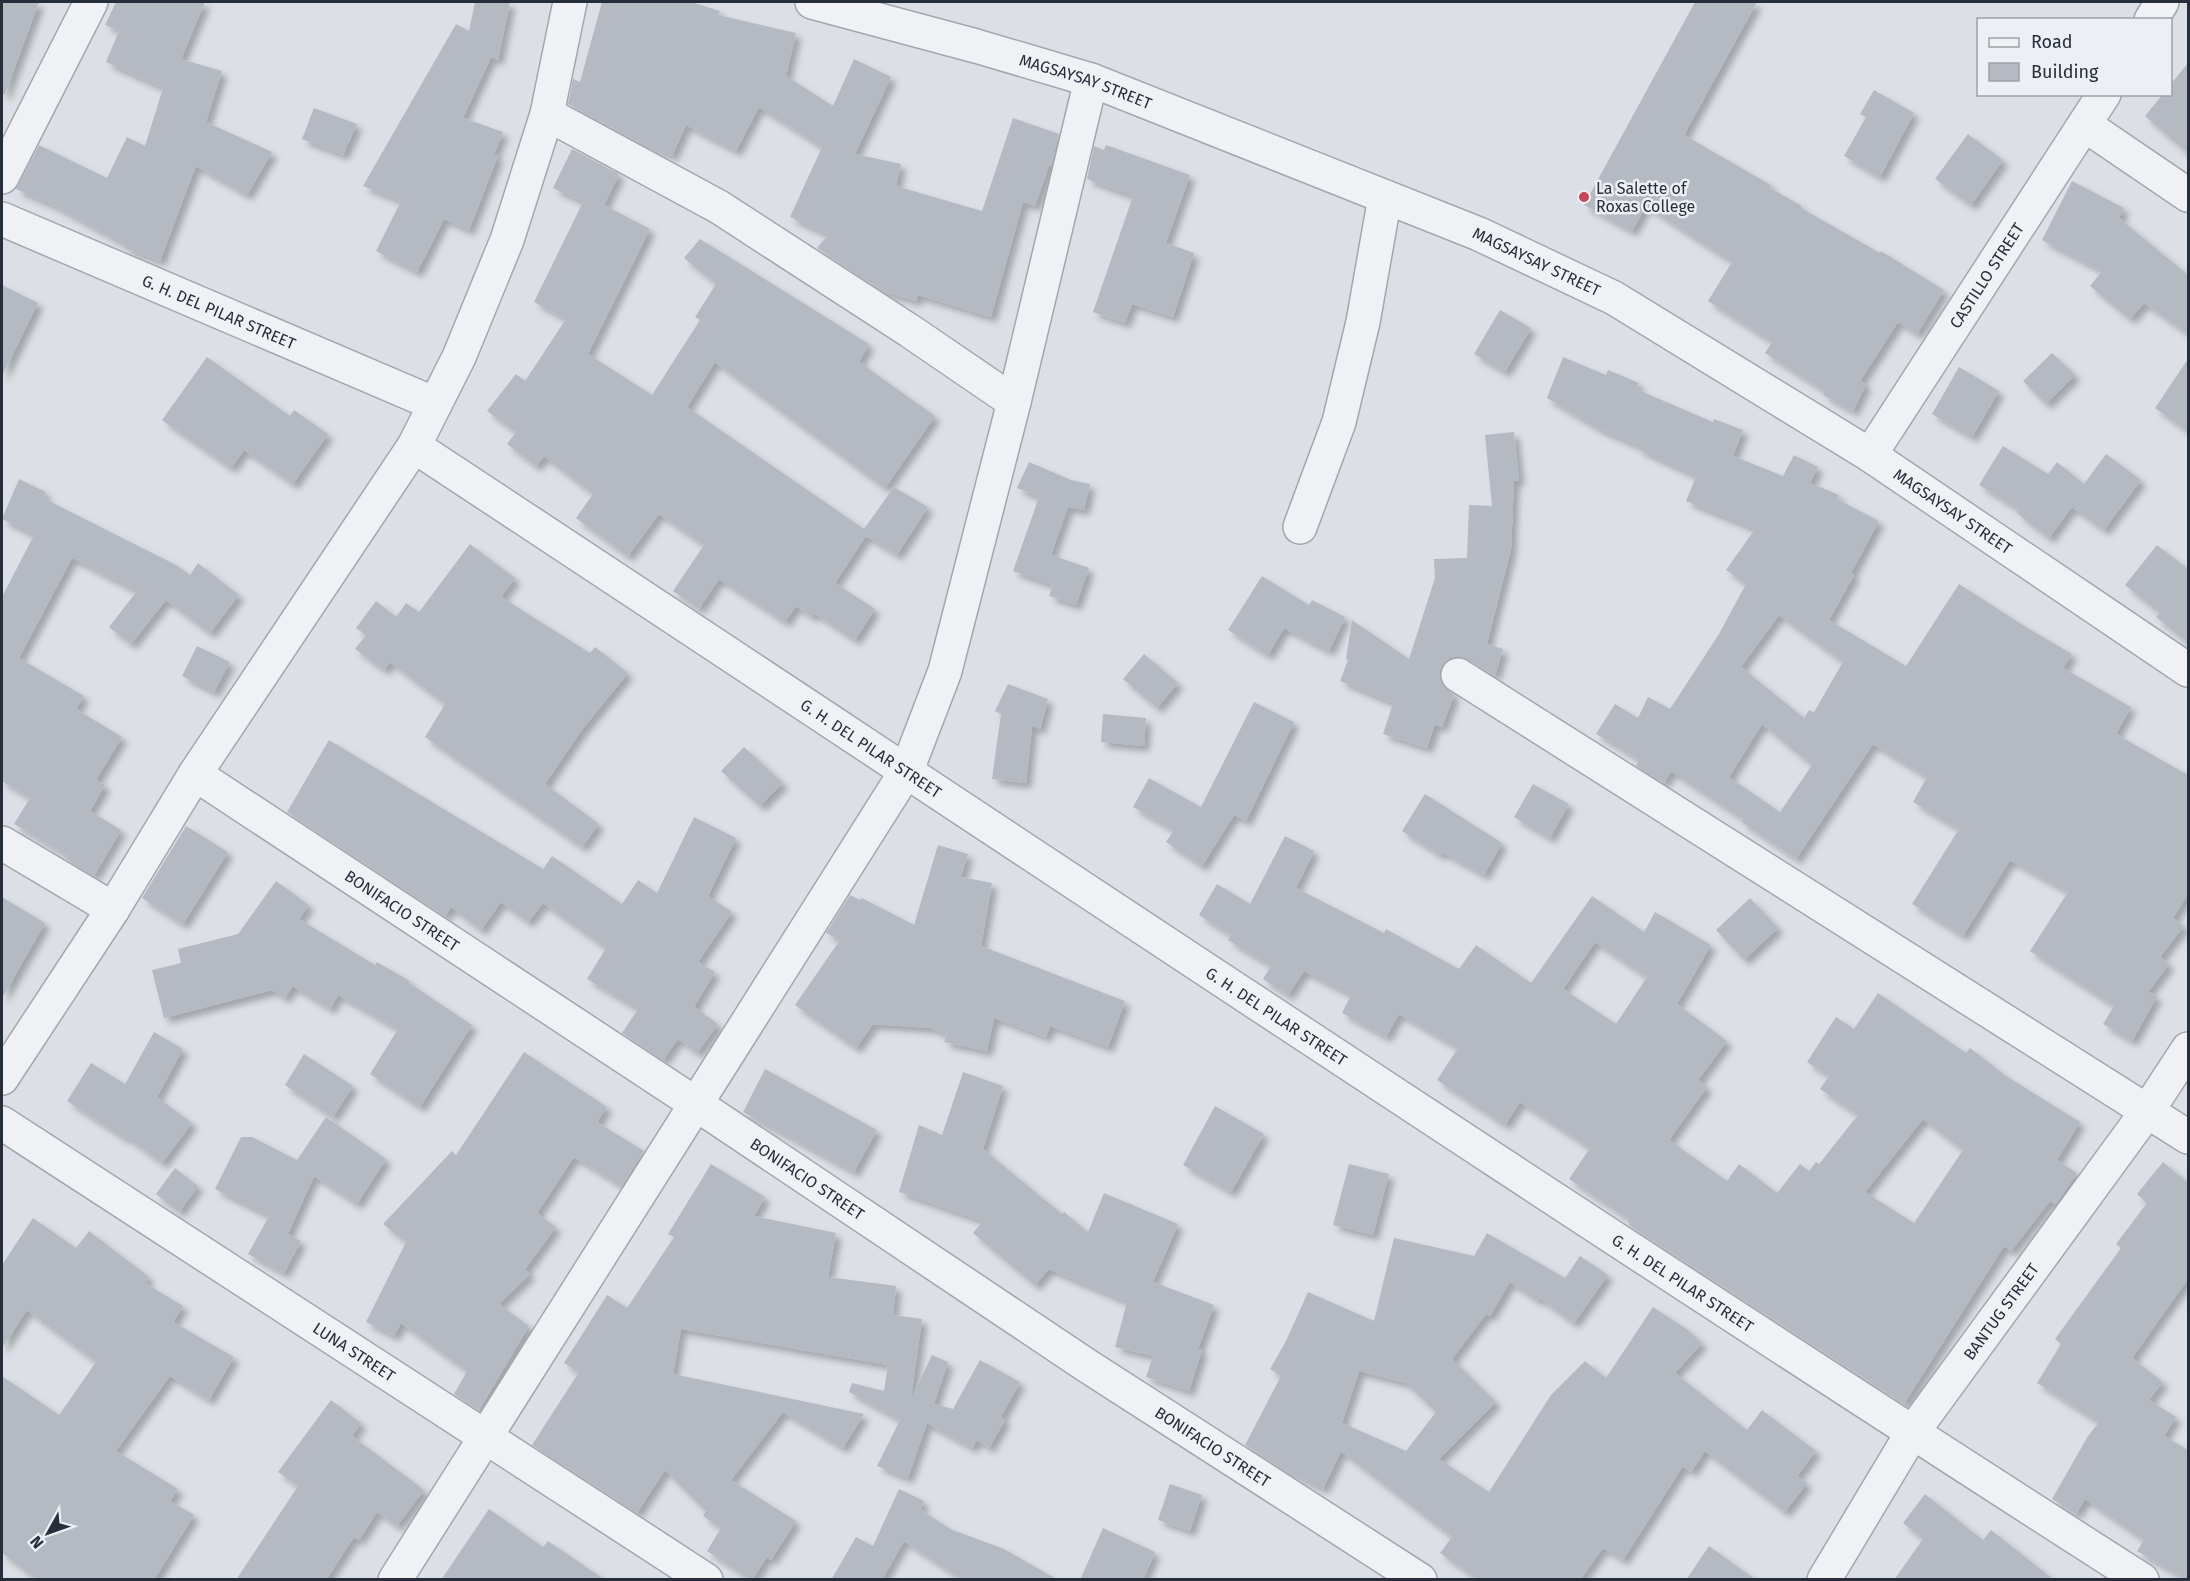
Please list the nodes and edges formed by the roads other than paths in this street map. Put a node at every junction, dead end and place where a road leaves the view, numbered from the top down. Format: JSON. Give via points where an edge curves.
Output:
{"nodes":[{"id":1,"x":91,"y":2,"type":"edge"},
{"id":2,"x":570,"y":2,"type":"edge"},
{"id":3,"x":812,"y":2,"type":"edge"},
{"id":4,"x":2162,"y":2,"type":"edge"},
{"id":5,"x":2152,"y":18,"type":"edge"},
{"id":6,"x":1091,"y":80,"type":"junction"},
{"id":7,"x":2103,"y":96,"type":"edge"},
{"id":8,"x":547,"y":114,"type":"junction"},
{"id":9,"x":2085,"y":125,"type":"junction"},
{"id":10,"x":2,"y":177,"type":"edge"},
{"id":11,"x":2188,"y":195,"type":"edge"},
{"id":12,"x":1385,"y":196,"type":"junction"},
{"id":13,"x":2,"y":219,"type":"edge"},
{"id":14,"x":1014,"y":402,"type":"junction"},
{"id":15,"x":435,"y":404,"type":"junction"},
{"id":16,"x":414,"y":446,"type":"junction"},
{"id":17,"x":1870,"y":455,"type":"junction"},
{"id":18,"x":1300,"y":527,"type":"dead end"},
{"id":19,"x":2188,"y":670,"type":"edge"},
{"id":20,"x":1458,"y":675,"type":"dead end"},
{"id":21,"x":907,"y":770,"type":"junction"},
{"id":22,"x":195,"y":774,"type":"junction"},
{"id":23,"x":2,"y":843,"type":"edge"},
{"id":24,"x":113,"y":909,"type":"junction"},
{"id":25,"x":2188,"y":1048,"type":"edge"},
{"id":26,"x":2,"y":1077,"type":"edge"},
{"id":27,"x":696,"y":1104,"type":"junction"},
{"id":28,"x":2148,"y":1110,"type":"junction"},
{"id":29,"x":2,"y":1123,"type":"edge"},
{"id":30,"x":2188,"y":1137,"type":"edge"},
{"id":31,"x":1912,"y":1433,"type":"junction"},
{"id":32,"x":487,"y":1436,"type":"junction"},
{"id":33,"x":395,"y":1580,"type":"edge"},
{"id":34,"x":706,"y":1580,"type":"edge"},
{"id":35,"x":1420,"y":1580,"type":"edge"},
{"id":36,"x":1824,"y":1580,"type":"edge"},
{"id":37,"x":2142,"y":1580,"type":"edge"}],
"edges":[{"from":1,"to":10,"type":"street"},
{"from":2,"to":8,"type":"street"},
{"from":3,"to":6,"type":"street","name":"MAGSAYSAY STREET"},
{"from":4,"to":5,"type":"street"},
{"from":6,"to":12,"type":"street","name":"MAGSAYSAY STREET"},
{"from":6,"to":14,"type":"street"},
{"from":7,"to":9,"type":"street","name":"CASTILLO STREET"},
{"from":8,"to":14,"type":"street","via":[[719,207]]},
{"from":8,"to":15,"type":"street","via":[[507,240],[459,357]]},
{"from":9,"to":11,"type":"street"},
{"from":9,"to":17,"type":"street","name":"CASTILLO STREET"},
{"from":12,"to":17,"type":"street","name":"MAGSAYSAY STREET","via":[[1479,234],[1614,298]]},
{"from":12,"to":18,"type":"street","via":[[1363,322],[1339,422]]},
{"from":13,"to":15,"type":"street","name":"G. H. DEL PILAR STREET"},
{"from":14,"to":21,"type":"street","via":[[945,671]]},
{"from":15,"to":16,"type":"street"},
{"from":16,"to":21,"type":"street","name":"G. H. DEL PILAR STREET"},
{"from":16,"to":22,"type":"street"},
{"from":17,"to":19,"type":"street","name":"MAGSAYSAY STREET"},
{"from":20,"to":28,"type":"street"},
{"from":21,"to":27,"type":"street"},
{"from":21,"to":31,"type":"street","name":"G. H. DEL PILAR STREET","via":[[1277,1018]]},
{"from":22,"to":24,"type":"street"},
{"from":22,"to":27,"type":"street","name":"BONIFACIO STREET"},
{"from":23,"to":24,"type":"street"},
{"from":24,"to":26,"type":"street"},
{"from":25,"to":28,"type":"street","name":"BANTUG STREET"},
{"from":27,"to":32,"type":"street"},
{"from":27,"to":35,"type":"street","name":"BONIFACIO STREET","via":[[1086,1365]]},
{"from":28,"to":30,"type":"street"},
{"from":28,"to":31,"type":"street","name":"BANTUG STREET"},
{"from":29,"to":32,"type":"street","name":"LUNA STREET"},
{"from":31,"to":36,"type":"street","name":"BANTUG STREET"},
{"from":31,"to":37,"type":"street","name":"G. H. DEL PILAR STREET"},
{"from":32,"to":33,"type":"street"},
{"from":32,"to":34,"type":"street","name":"LUNA STREET"}]}
